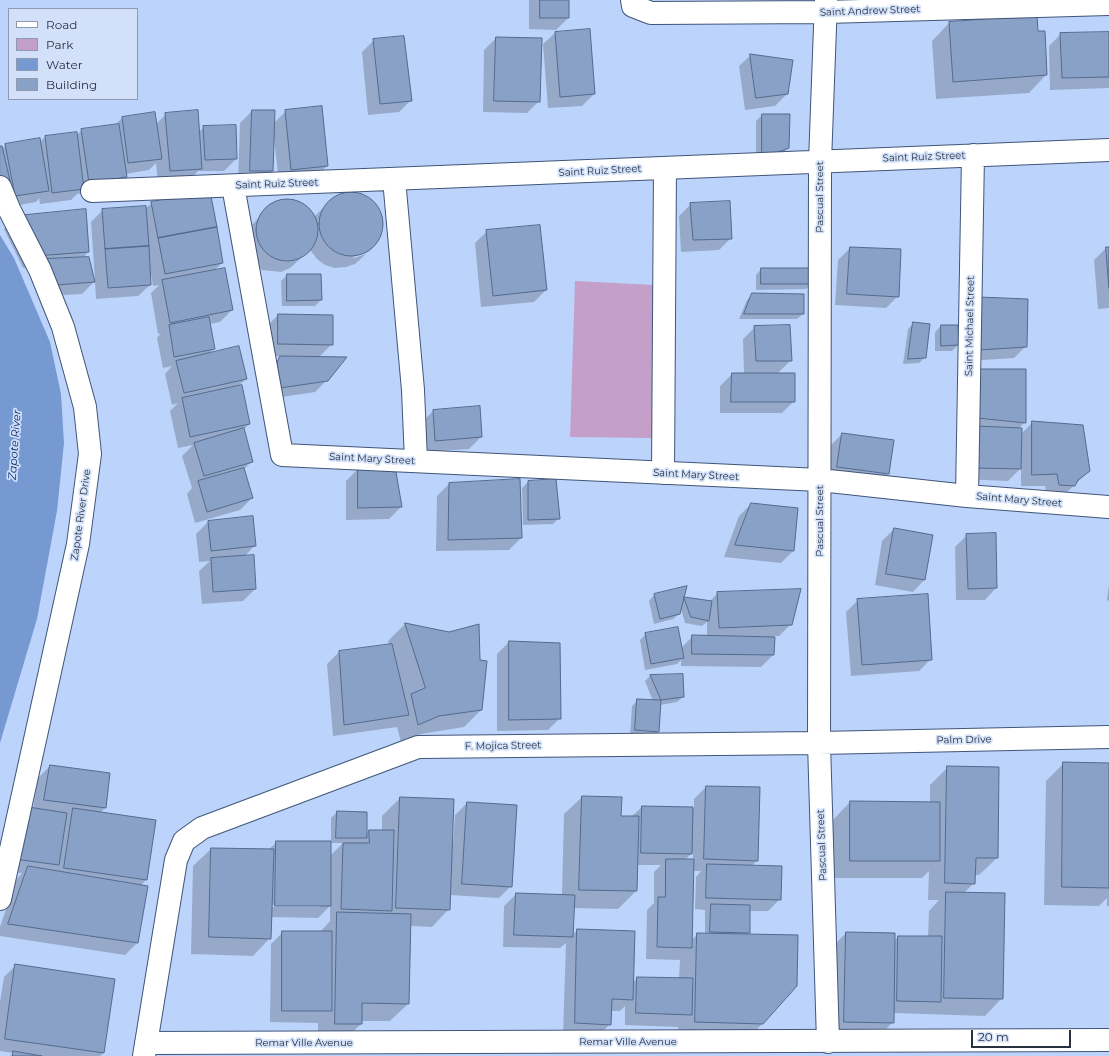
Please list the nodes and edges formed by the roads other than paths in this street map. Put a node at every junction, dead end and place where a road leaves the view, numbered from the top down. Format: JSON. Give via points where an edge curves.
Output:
{"nodes":[{"id":1,"x":632,"y":3,"type":"edge"},
{"id":2,"x":1109,"y":4,"type":"edge"},
{"id":3,"x":826,"y":6,"type":"edge"},
{"id":4,"x":1109,"y":150,"type":"edge"},
{"id":5,"x":973,"y":155,"type":"junction"},
{"id":6,"x":820,"y":162,"type":"junction"},
{"id":7,"x":665,"y":168,"type":"junction"},
{"id":8,"x":394,"y":179,"type":"junction"},
{"id":9,"x":233,"y":186,"type":"junction"},
{"id":10,"x":0,"y":187,"type":"edge"},
{"id":11,"x":92,"y":191,"type":"dead end"},
{"id":12,"x":416,"y":461,"type":"junction"},
{"id":13,"x":663,"y":473,"type":"junction"},
{"id":14,"x":820,"y":480,"type":"junction"},
{"id":15,"x":967,"y":496,"type":"junction"},
{"id":16,"x":1109,"y":507,"type":"edge"},
{"id":17,"x":1109,"y":737,"type":"edge"},
{"id":18,"x":819,"y":743,"type":"junction"},
{"id":19,"x":0,"y":899,"type":"edge"},
{"id":20,"x":1109,"y":1040,"type":"edge"},
{"id":21,"x":828,"y":1042,"type":"junction"},
{"id":22,"x":145,"y":1050,"type":"edge"}],
"edges":[{"from":1,"to":3,"type":"street","name":"Saint Andrew Street","via":[[651,13]]},
{"from":2,"to":3,"type":"street","name":"Saint Andrew Street"},
{"from":3,"to":6,"type":"street","name":"Pascual Street"},
{"from":4,"to":5,"type":"street","name":"Saint Ruiz Street"},
{"from":5,"to":6,"type":"street","name":"Saint Ruiz Street"},
{"from":5,"to":15,"type":"street","name":"Saint Michael Street"},
{"from":6,"to":7,"type":"street","name":"Saint Ruiz Street"},
{"from":6,"to":14,"type":"street","name":"Pascual Street"},
{"from":7,"to":8,"type":"street","name":"Saint Ruiz Street"},
{"from":7,"to":13,"type":"street"},
{"from":8,"to":9,"type":"street","name":"Saint Ruiz Street"},
{"from":8,"to":12,"type":"street"},
{"from":9,"to":11,"type":"street","name":"Saint Ruiz Street"},
{"from":9,"to":12,"type":"street","name":"Saint Mary Street","via":[[282,455]]},
{"from":10,"to":19,"type":"street","name":"Zapote River Drive","via":[[40,270],[63,327],[85,407],[90,454],[78,544]]},
{"from":12,"to":13,"type":"street","name":"Saint Mary Street"},
{"from":13,"to":14,"type":"street","name":"Saint Mary Street"},
{"from":14,"to":15,"type":"street","name":"Saint Mary Street"},
{"from":14,"to":18,"type":"street","name":"Pascual Street"},
{"from":15,"to":16,"type":"street","name":"Saint Mary Street"},
{"from":17,"to":18,"type":"street","name":"Palm Drive"},
{"from":18,"to":21,"type":"street","name":"Pascual Street"},
{"from":18,"to":22,"type":"street","name":"F. Mojica Street","via":[[418,747],[202,828],[184,841],[176,860]]},
{"from":20,"to":21,"type":"street","name":"Remar Ville Avenue"},
{"from":21,"to":22,"type":"street","name":"Remar Ville Avenue"}]}
